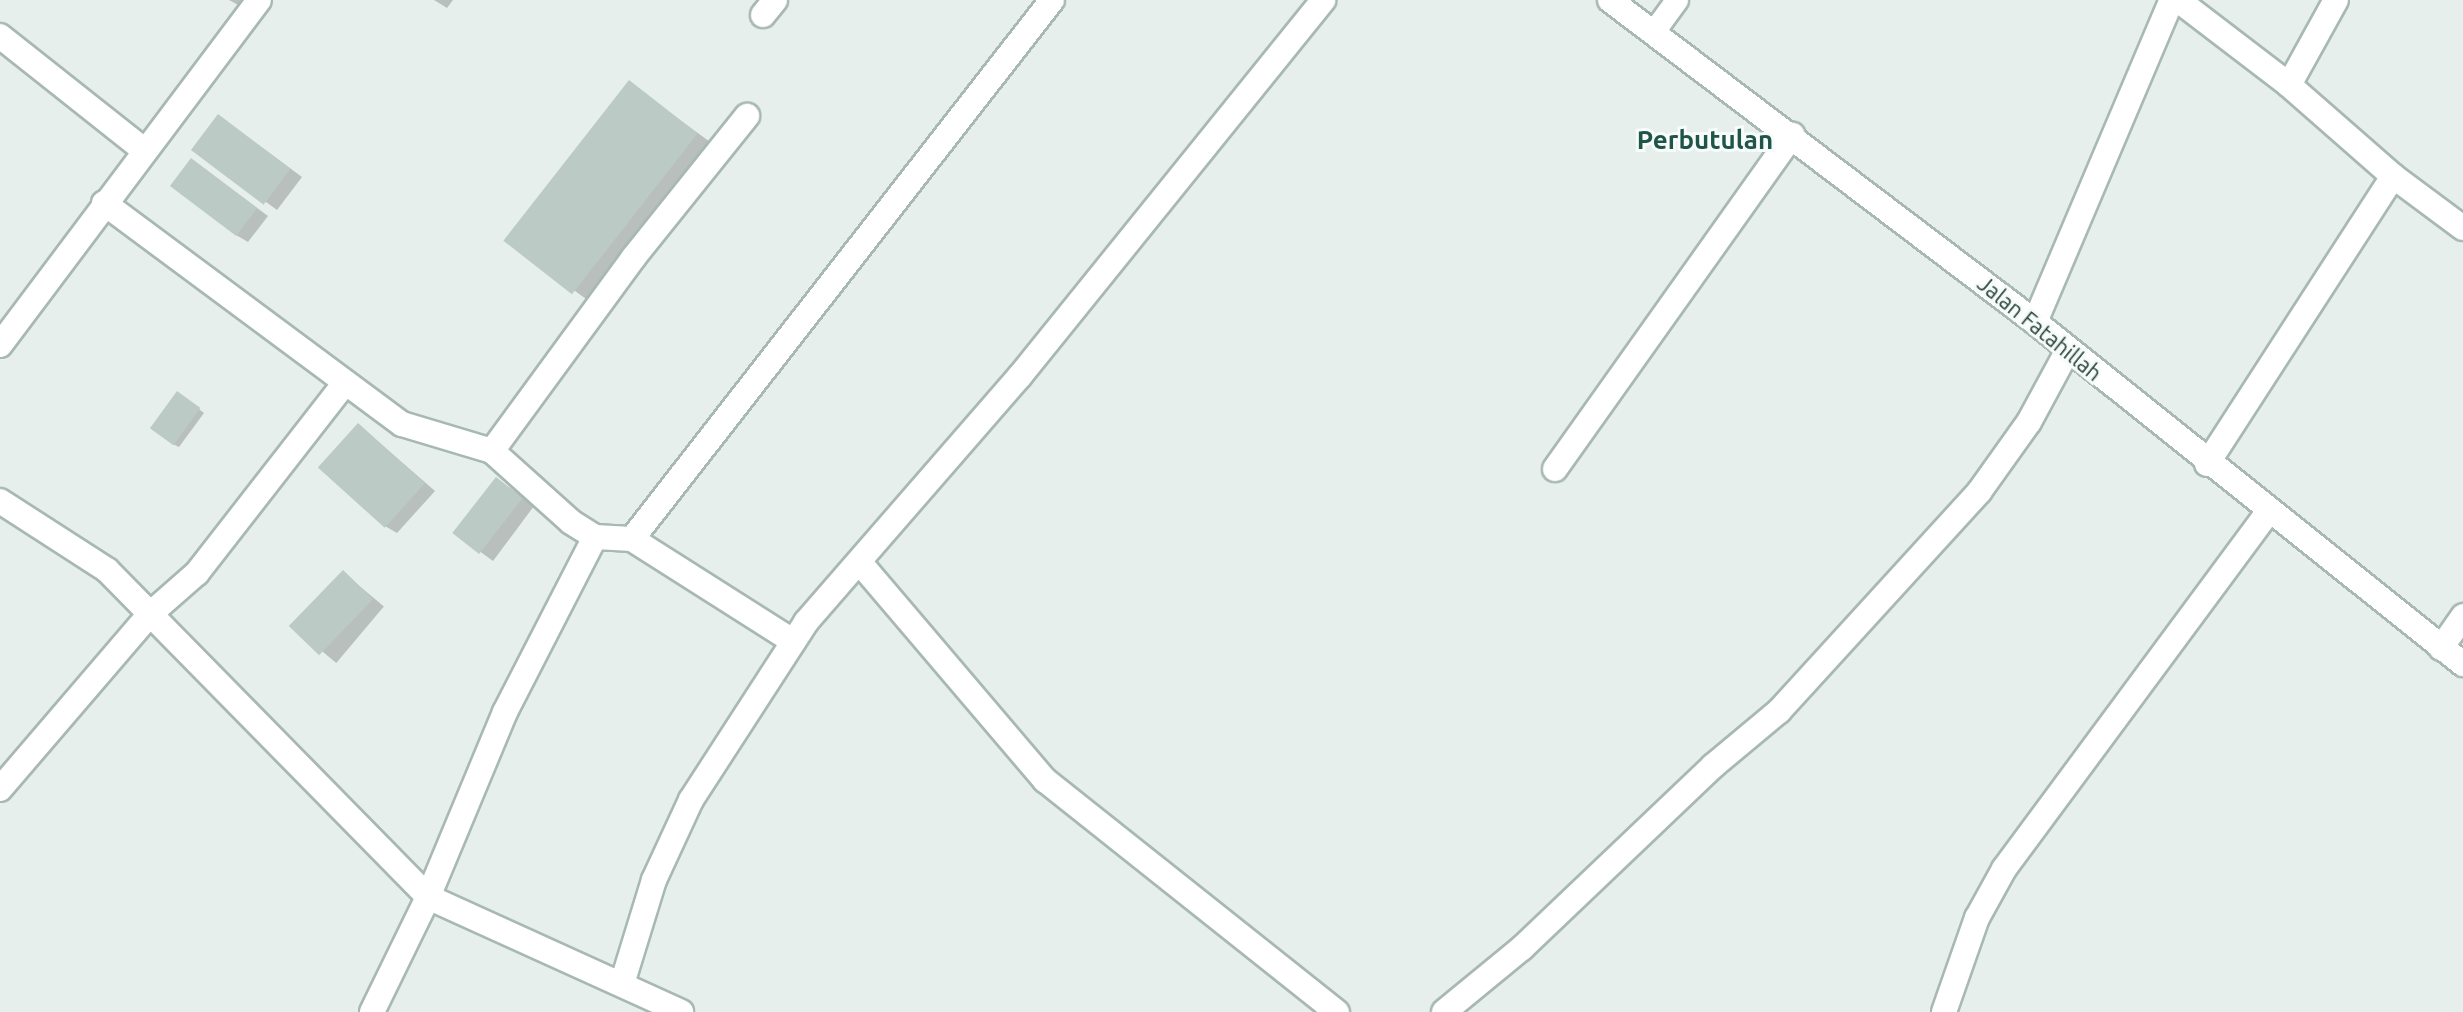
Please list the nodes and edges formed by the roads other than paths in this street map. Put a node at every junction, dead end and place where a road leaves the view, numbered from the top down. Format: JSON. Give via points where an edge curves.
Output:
{"nodes":[{"id":1,"x":259,"y":0,"type":"edge"},
{"id":2,"x":1052,"y":0,"type":"edge"},
{"id":3,"x":1323,"y":0,"type":"edge"},
{"id":4,"x":1610,"y":0,"type":"edge"},
{"id":5,"x":1677,"y":0,"type":"edge"},
{"id":6,"x":2175,"y":0,"type":"edge"},
{"id":7,"x":2336,"y":0,"type":"edge"},
{"id":8,"x":1654,"y":32,"type":"junction"},
{"id":9,"x":0,"y":36,"type":"edge"},
{"id":10,"x":2289,"y":85,"type":"junction"},
{"id":11,"x":747,"y":116,"type":"dead end"},
{"id":12,"x":1792,"y":135,"type":"junction"},
{"id":13,"x":144,"y":150,"type":"junction"},
{"id":14,"x":2393,"y":176,"type":"junction"},
{"id":15,"x":104,"y":203,"type":"junction"},
{"id":16,"x":2463,"y":228,"type":"edge"},
{"id":17,"x":2035,"y":322,"type":"junction"},
{"id":18,"x":0,"y":345,"type":"edge"},
{"id":19,"x":2068,"y":350,"type":"junction"},
{"id":20,"x":345,"y":383,"type":"junction"},
{"id":21,"x":492,"y":451,"type":"junction"},
{"id":22,"x":2207,"y":464,"type":"junction"},
{"id":23,"x":1555,"y":469,"type":"dead end"},
{"id":24,"x":0,"y":501,"type":"edge"},
{"id":25,"x":2269,"y":511,"type":"junction"},
{"id":26,"x":595,"y":537,"type":"junction"},
{"id":27,"x":632,"y":539,"type":"junction"},
{"id":28,"x":861,"y":564,"type":"junction"},
{"id":29,"x":149,"y":615,"type":"junction"},
{"id":30,"x":2463,"y":616,"type":"edge"},
{"id":31,"x":793,"y":641,"type":"junction"},
{"id":32,"x":2441,"y":648,"type":"junction"},
{"id":33,"x":2463,"y":664,"type":"edge"},
{"id":34,"x":0,"y":789,"type":"edge"},
{"id":35,"x":428,"y":897,"type":"junction"},
{"id":36,"x":622,"y":984,"type":"junction"},
{"id":37,"x":372,"y":1012,"type":"edge"},
{"id":38,"x":681,"y":1012,"type":"edge"},
{"id":39,"x":1337,"y":1012,"type":"edge"},
{"id":40,"x":1444,"y":1012,"type":"edge"},
{"id":41,"x":1945,"y":1012,"type":"edge"}],
"edges":[{"from":1,"to":13,"type":"street"},
{"from":2,"to":27,"type":"street"},
{"from":3,"to":28,"type":"street"},
{"from":4,"to":8,"type":"street","name":"Jalan Fatahillah"},
{"from":5,"to":8,"type":"lane"},
{"from":6,"to":10,"type":"street"},
{"from":6,"to":17,"type":"street"},
{"from":7,"to":10,"type":"street"},
{"from":8,"to":12,"type":"street","name":"Jalan Fatahillah"},
{"from":9,"to":13,"type":"street"},
{"from":10,"to":14,"type":"street"},
{"from":11,"to":21,"type":"street","via":[[634,257]]},
{"from":12,"to":17,"type":"street","name":"Jalan Fatahillah"},
{"from":12,"to":23,"type":"street"},
{"from":13,"to":15,"type":"street"},
{"from":14,"to":16,"type":"street"},
{"from":14,"to":22,"type":"street"},
{"from":15,"to":18,"type":"street"},
{"from":15,"to":20,"type":"street"},
{"from":17,"to":19,"type":"street","name":"Jalan Fatahillah"},
{"from":19,"to":22,"type":"street","name":"Jalan Fatahillah"},
{"from":19,"to":40,"type":"street","via":[[2029,422],[1979,492],[1779,711],[1713,766],[1522,948]]},
{"from":20,"to":21,"type":"street","via":[[402,424]]},
{"from":20,"to":29,"type":"street","via":[[197,573]]},
{"from":21,"to":26,"type":"street"},
{"from":22,"to":25,"type":"street","name":"Jalan Fatahillah"},
{"from":24,"to":29,"type":"street","via":[[88,554]]},
{"from":25,"to":32,"type":"street","name":"Jalan Fatahillah"},
{"from":25,"to":41,"type":"street","via":[[2004,869],[1977,918]]},
{"from":26,"to":27,"type":"street"},
{"from":26,"to":35,"type":"street","via":[[505,712]]},
{"from":27,"to":31,"type":"street"},
{"from":28,"to":31,"type":"street"},
{"from":28,"to":39,"type":"street","via":[[1045,780]]},
{"from":29,"to":34,"type":"street"},
{"from":29,"to":35,"type":"street"},
{"from":30,"to":32,"type":"street"},
{"from":31,"to":36,"type":"street","via":[[691,800],[654,880]]},
{"from":32,"to":33,"type":"street","name":"Jalan Fatahillah"},
{"from":35,"to":36,"type":"street"},
{"from":35,"to":37,"type":"street"},
{"from":36,"to":38,"type":"street"}]}
